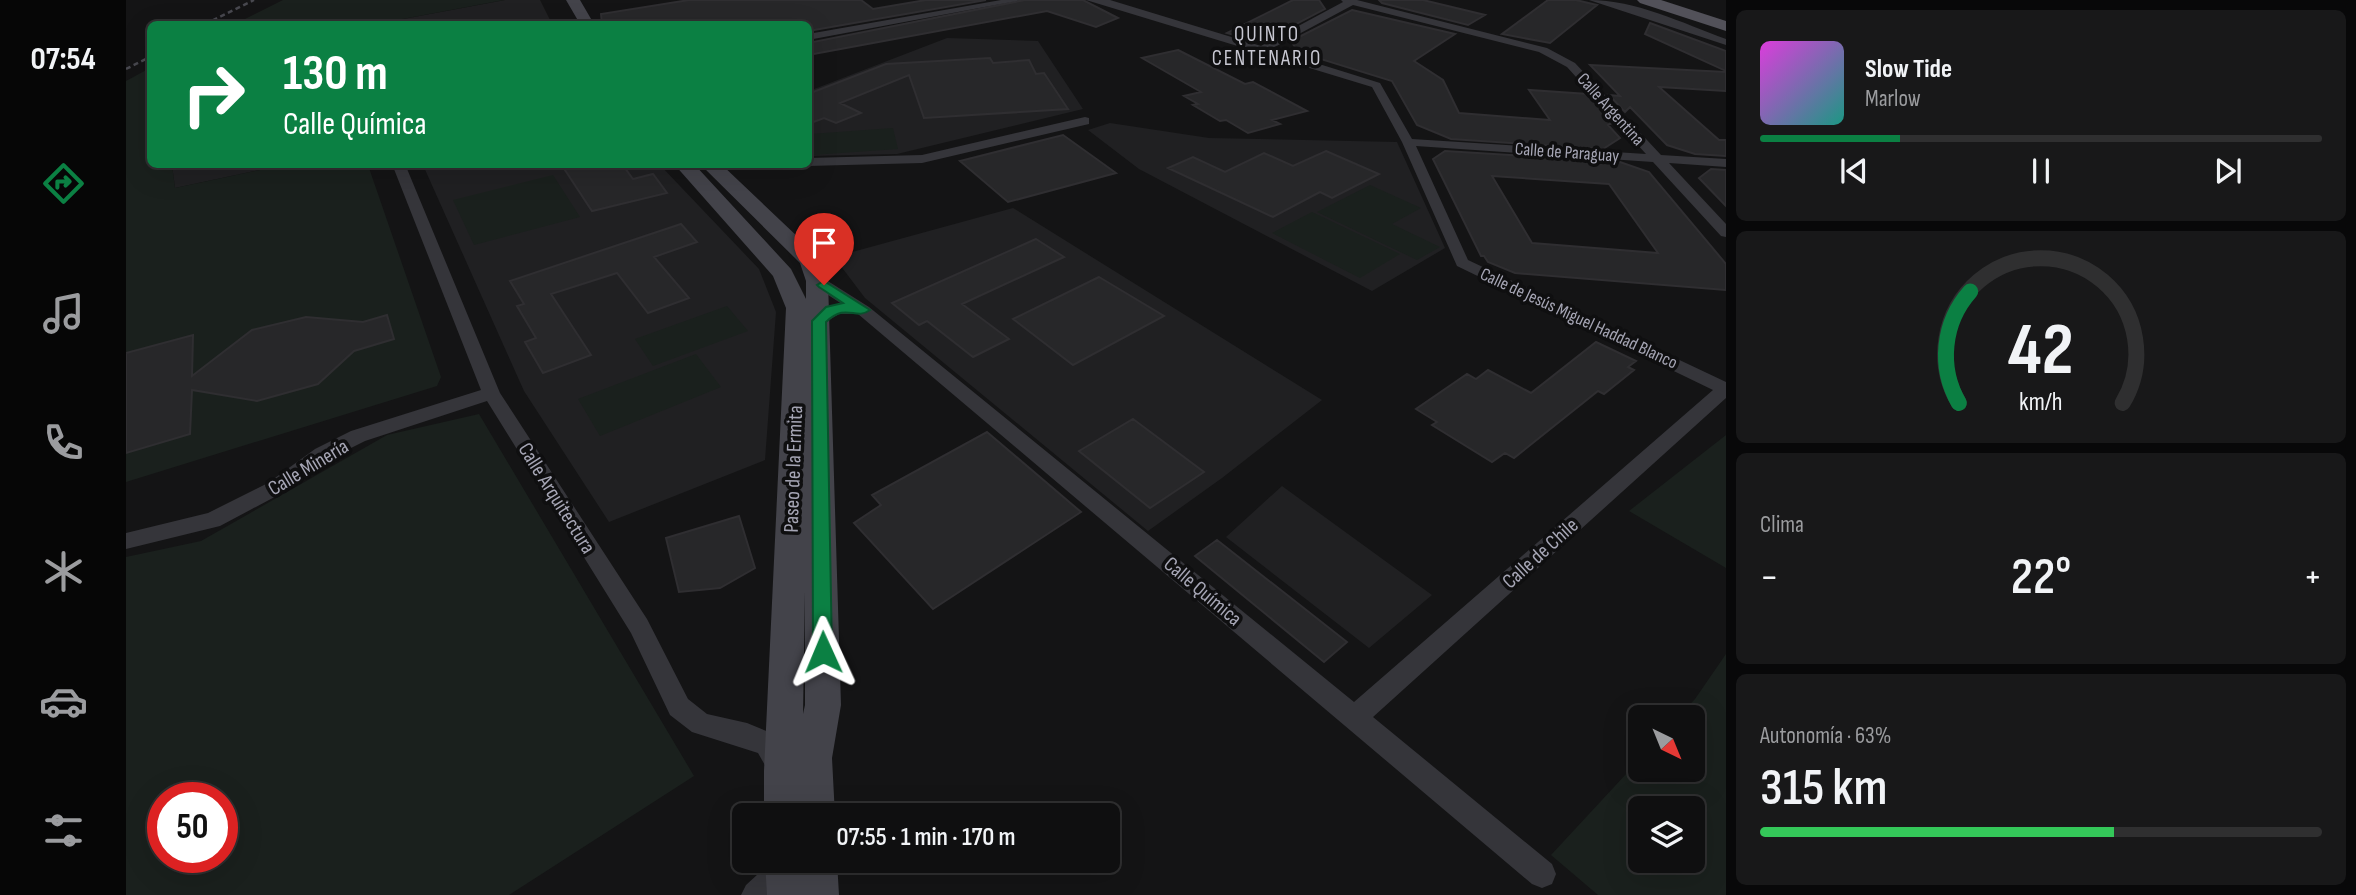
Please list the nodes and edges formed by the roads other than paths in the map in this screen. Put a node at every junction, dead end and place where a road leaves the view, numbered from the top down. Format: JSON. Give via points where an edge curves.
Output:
{"nodes":[{"id":1,"x":1017,"y":0,"type":"edge"},
{"id":2,"x":1091,"y":0,"type":"edge"},
{"id":3,"x":1594,"y":0,"type":"edge"},
{"id":4,"x":1645,"y":0,"type":"edge"},
{"id":5,"x":1674,"y":0,"type":"edge"},
{"id":6,"x":1106,"y":1,"type":"edge"},
{"id":7,"x":1349,"y":1,"type":"edge"},
{"id":8,"x":566,"y":8,"type":"edge"},
{"id":9,"x":1726,"y":17,"type":"edge"},
{"id":10,"x":583,"y":21,"type":"edge"},
{"id":11,"x":1726,"y":26,"type":"edge"},
{"id":12,"x":812,"y":36,"type":"edge"},
{"id":13,"x":1726,"y":42,"type":"edge"},
{"id":14,"x":1262,"y":50,"type":"junction"},
{"id":15,"x":1085,"y":121,"type":"dead end"},
{"id":16,"x":1408,"y":142,"type":"junction"},
{"id":17,"x":1657,"y":158,"type":"junction"},
{"id":18,"x":812,"y":162,"type":"edge"},
{"id":19,"x":1726,"y":163,"type":"edge"},
{"id":20,"x":400,"y":168,"type":"edge"},
{"id":21,"x":687,"y":168,"type":"edge"},
{"id":22,"x":713,"y":168,"type":"edge"},
{"id":23,"x":1726,"y":233,"type":"edge"},
{"id":24,"x":817,"y":281,"type":"junction"},
{"id":25,"x":863,"y":310,"type":"junction"},
{"id":26,"x":819,"y":321,"type":"junction"},
{"id":27,"x":1726,"y":388,"type":"edge"},
{"id":28,"x":491,"y":393,"type":"junction"},
{"id":29,"x":126,"y":541,"type":"edge"},
{"id":30,"x":1355,"y":717,"type":"junction"},
{"id":31,"x":783,"y":771,"type":"junction"},
{"id":32,"x":784,"y":803,"type":"edge"},
{"id":33,"x":815,"y":803,"type":"edge"},
{"id":34,"x":791,"y":873,"type":"edge"},
{"id":35,"x":796,"y":873,"type":"edge"},
{"id":36,"x":1542,"y":874,"type":"dead end"},
{"id":37,"x":756,"y":895,"type":"edge"},
{"id":38,"x":818,"y":895,"type":"edge"}],
"edges":[{"from":1,"to":12,"type":"street"},
{"from":2,"to":6,"type":"street","name":"Calle de Jesús Miguel Haddad Blanco"},
{"from":3,"to":13,"type":"street"},
{"from":4,"to":11,"type":"main road"},
{"from":5,"to":9,"type":"main road"},
{"from":6,"to":14,"type":"street","name":"Calle de Jesús Miguel Haddad Blanco"},
{"from":7,"to":14,"type":"street"},
{"from":7,"to":17,"type":"street","name":"Calle Argentina","via":[[1553,55],[1571,65]]},
{"from":8,"to":10,"type":"main road"},
{"from":14,"to":16,"type":"street","name":"Calle de Jesús Miguel Haddad Blanco","via":[[1376,85]]},
{"from":15,"to":18,"type":"street","via":[[922,159]]},
{"from":16,"to":17,"type":"street","name":"Calle de Paraguay"},
{"from":16,"to":27,"type":"street","name":"Calle de Jesús Miguel Haddad Blanco","via":[[1462,263]]},
{"from":17,"to":19,"type":"street","name":"Calle de Paraguay"},
{"from":17,"to":23,"type":"street","name":"Calle Argentina"},
{"from":20,"to":28,"type":"street","name":"Calle Arquitectura"},
{"from":21,"to":31,"type":"main road","name":"Paseo de la Ermita","via":[[783,275],[798,308]]},
{"from":22,"to":24,"type":"main road","name":"Paseo de la Ermita","via":[[810,261]]},
{"from":24,"to":25,"type":"street","name":"Calle Química"},
{"from":24,"to":26,"type":"main road","name":"Paseo de la Ermita"},
{"from":25,"to":26,"type":"street","via":[[831,310]]},
{"from":25,"to":30,"type":"street","name":"Calle Química"},
{"from":26,"to":33,"type":"main road","name":"Paseo de la Ermita","via":[[823,705],[813,758]]},
{"from":27,"to":30,"type":"street","name":"Calle de Chile"},
{"from":28,"to":29,"type":"street","name":"Calle Minería","via":[[358,436],[213,520]]},
{"from":28,"to":31,"type":"street","name":"Calle Arquitectura","via":[[639,626],[679,707],[701,724],[767,744]]},
{"from":30,"to":36,"type":"street","name":"Calle Química"},
{"from":31,"to":32,"type":"main road","name":"Paseo de la Ermita"},
{"from":34,"to":37,"type":"street"},
{"from":35,"to":38,"type":"main road"}]}
